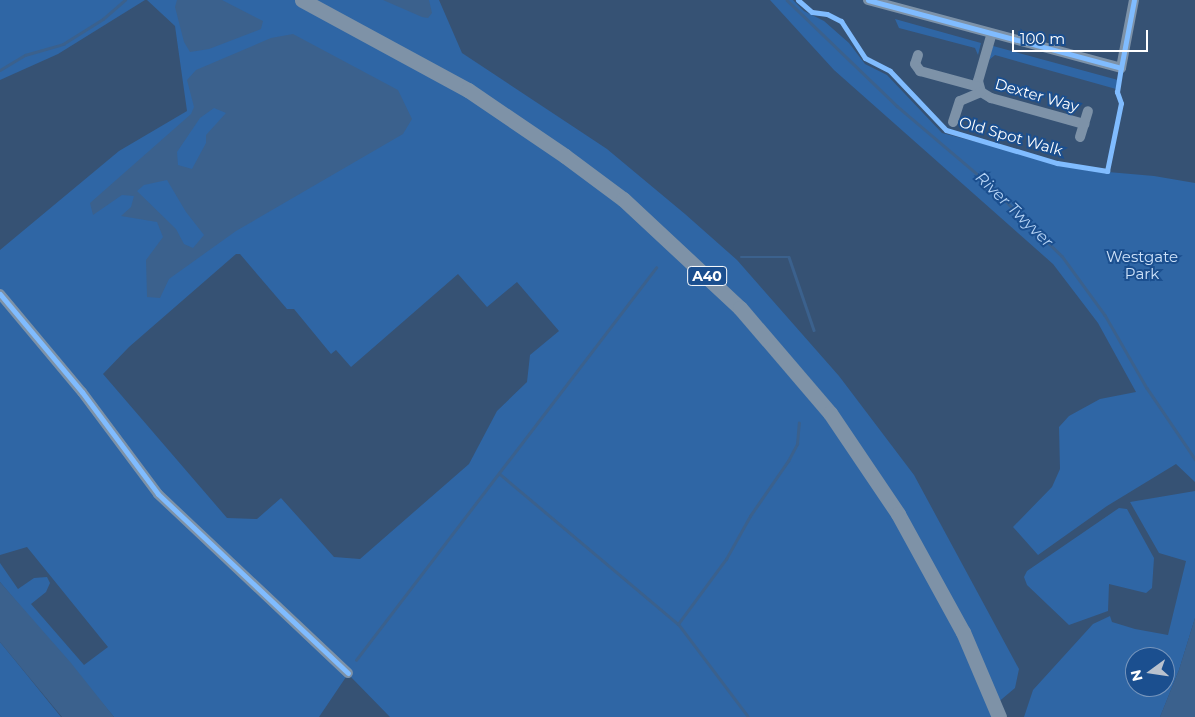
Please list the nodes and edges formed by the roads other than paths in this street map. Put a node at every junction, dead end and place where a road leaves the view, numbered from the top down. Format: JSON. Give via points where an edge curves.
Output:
{"nodes":[{"id":1,"x":302,"y":0,"type":"edge"},
{"id":2,"x":868,"y":0,"type":"edge"},
{"id":3,"x":1134,"y":0,"type":"edge"},
{"id":4,"x":991,"y":36,"type":"junction"},
{"id":5,"x":918,"y":54,"type":"dead end"},
{"id":6,"x":980,"y":90,"type":"junction"},
{"id":7,"x":1088,"y":110,"type":"dead end"},
{"id":8,"x":953,"y":122,"type":"dead end"},
{"id":9,"x":1084,"y":124,"type":"junction"},
{"id":10,"x":1080,"y":138,"type":"dead end"},
{"id":11,"x":0,"y":294,"type":"edge"},
{"id":12,"x":348,"y":673,"type":"dead end"},
{"id":13,"x":999,"y":717,"type":"edge"}],
"edges":[{"from":1,"to":13,"type":"highway","number":"A40","via":[[468,90],[565,156],[630,206],[740,308],[830,413],[898,514],[935,576]]},
{"from":2,"to":4,"type":"street"},
{"from":3,"to":4,"type":"street","via":[[1121,68]]},
{"from":4,"to":6,"type":"street","name":"Dexter Way"},
{"from":5,"to":6,"type":"street","via":[[916,64],[920,71]]},
{"from":6,"to":8,"type":"street","via":[[960,101]]},
{"from":6,"to":9,"type":"street","name":"Dexter Way","via":[[991,98]]},
{"from":7,"to":9,"type":"street","name":"Dexter Way"},
{"from":9,"to":10,"type":"street","name":"Dexter Way"},
{"from":11,"to":12,"type":"street","via":[[82,392],[158,494]]}]}
